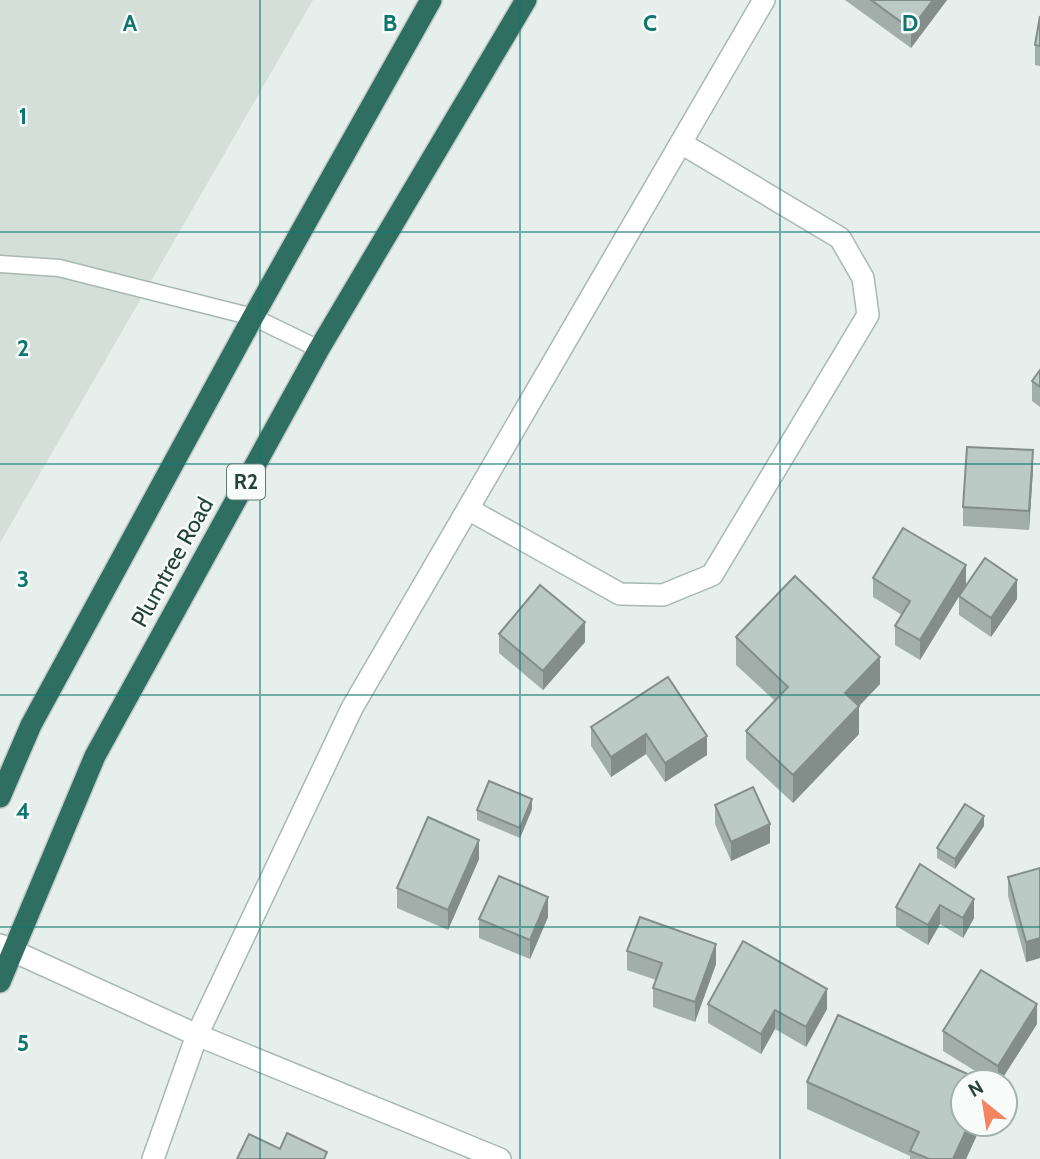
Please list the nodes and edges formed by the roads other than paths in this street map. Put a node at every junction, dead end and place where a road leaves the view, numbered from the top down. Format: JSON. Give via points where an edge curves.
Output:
{"nodes":[{"id":1,"x":431,"y":0,"type":"edge"},
{"id":2,"x":526,"y":0,"type":"edge"},
{"id":3,"x":764,"y":0,"type":"edge"},
{"id":4,"x":681,"y":144,"type":"junction"},
{"id":5,"x":0,"y":264,"type":"edge"},
{"id":6,"x":253,"y":317,"type":"junction"},
{"id":7,"x":319,"y":349,"type":"junction"},
{"id":8,"x":468,"y":509,"type":"junction"},
{"id":9,"x":0,"y":797,"type":"edge"},
{"id":10,"x":6,"y":948,"type":"edge"},
{"id":11,"x":0,"y":982,"type":"edge"},
{"id":12,"x":197,"y":1035,"type":"junction"},
{"id":13,"x":153,"y":1159,"type":"edge"},
{"id":14,"x":500,"y":1159,"type":"edge"}],
"edges":[{"from":1,"to":6,"type":"highway","name":"Plumtree Road"},
{"from":2,"to":7,"type":"highway","name":"Plumtree Road","number":"R2"},
{"from":3,"to":4,"type":"street"},
{"from":4,"to":8,"type":"street"},
{"from":4,"to":8,"type":"street","via":[[840,238],[863,278],[868,315],[712,575],[663,595],[620,594]]},
{"from":5,"to":6,"type":"lane","via":[[59,268]]},
{"from":6,"to":7,"type":"lane"},
{"from":6,"to":9,"type":"highway","name":"Plumtree Road","via":[[31,725]]},
{"from":7,"to":10,"type":"highway","name":"Plumtree Road","number":"R2","via":[[95,756]]},
{"from":8,"to":12,"type":"street","via":[[352,708]]},
{"from":10,"to":11,"type":"highway","name":"Plumtree Road","number":"R2"},
{"from":10,"to":12,"type":"street"},
{"from":12,"to":13,"type":"street"},
{"from":12,"to":14,"type":"street"}]}
